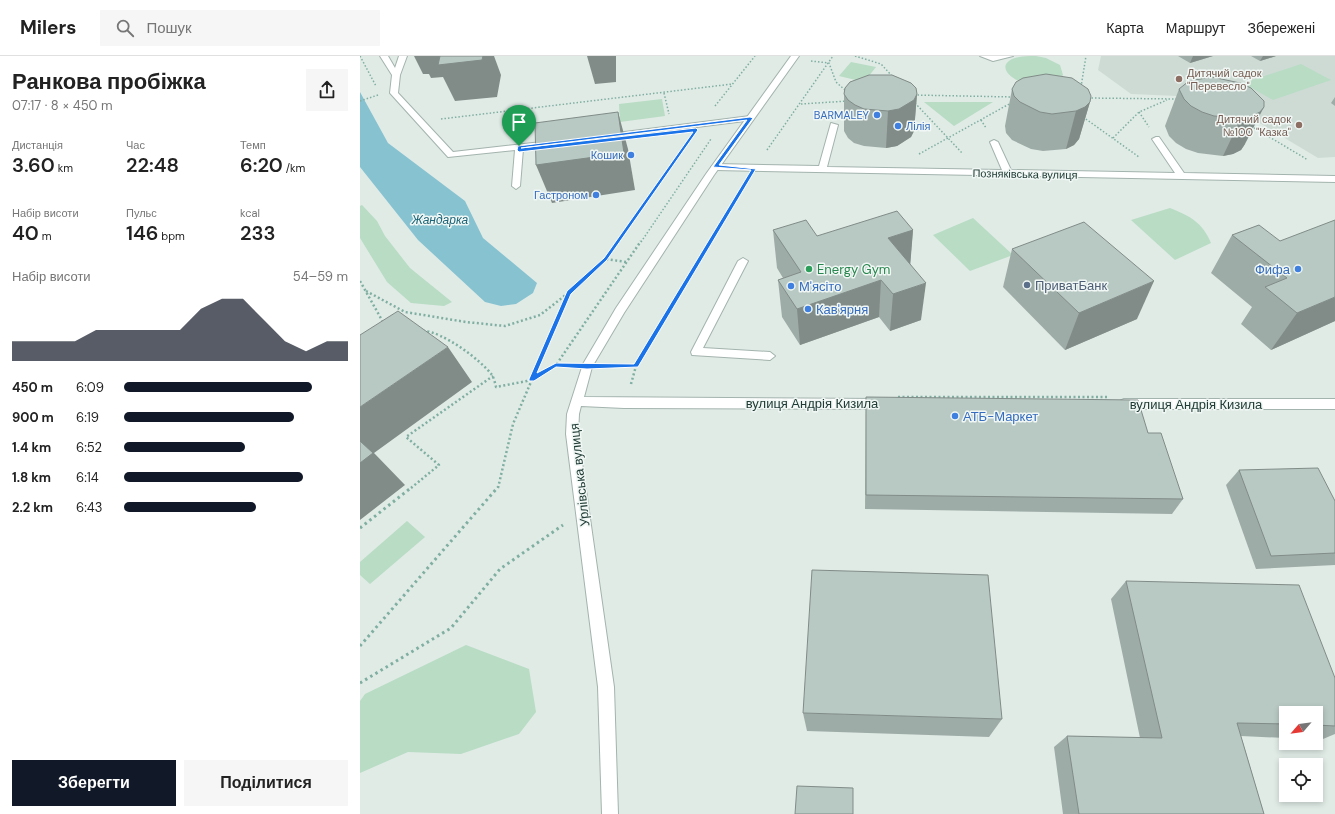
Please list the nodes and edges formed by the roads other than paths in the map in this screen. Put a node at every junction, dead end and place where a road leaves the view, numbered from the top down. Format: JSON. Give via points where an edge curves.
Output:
{"nodes":[{"id":1,"x":384,"y":56,"type":"edge"},
{"id":2,"x":403,"y":56,"type":"edge"},
{"id":3,"x":795,"y":56,"type":"edge"},
{"id":4,"x":984,"y":56,"type":"edge"},
{"id":5,"x":1009,"y":56,"type":"edge"},
{"id":6,"x":396,"y":75,"type":"junction"},
{"id":7,"x":750,"y":118,"type":"junction"},
{"id":8,"x":834,"y":125,"type":"dead end"},
{"id":9,"x":603,"y":136,"type":"edge"},
{"id":10,"x":1156,"y":139,"type":"dead end"},
{"id":11,"x":557,"y":142,"type":"edge"},
{"id":12,"x":994,"y":142,"type":"dead end"},
{"id":13,"x":519,"y":146,"type":"junction"},
{"id":14,"x":715,"y":167,"type":"junction"},
{"id":15,"x":822,"y":170,"type":"junction"},
{"id":16,"x":1008,"y":173,"type":"junction"},
{"id":17,"x":1182,"y":177,"type":"junction"},
{"id":18,"x":1335,"y":179,"type":"edge"},
{"id":19,"x":516,"y":186,"type":"dead end"},
{"id":20,"x":743,"y":261,"type":"dead end"},
{"id":21,"x":770,"y":356,"type":"dead end"},
{"id":22,"x":577,"y":400,"type":"junction"},
{"id":23,"x":896,"y":400,"type":"edge"},
{"id":24,"x":1111,"y":400,"type":"edge"},
{"id":25,"x":1335,"y":404,"type":"edge"},
{"id":26,"x":610,"y":814,"type":"edge"}],
"edges":[{"from":1,"to":6,"type":"street"},
{"from":2,"to":6,"type":"street"},
{"from":3,"to":7,"type":"street","name":"Урлівська вулиця"},
{"from":4,"to":5,"type":"street","via":[[993,59]]},
{"from":6,"to":13,"type":"street","via":[[394,93],[451,154]]},
{"from":7,"to":9,"type":"street"},
{"from":7,"to":14,"type":"street","name":"Урлівська вулиця"},
{"from":8,"to":15,"type":"street"},
{"from":10,"to":17,"type":"street"},
{"from":11,"to":13,"type":"street"},
{"from":12,"to":16,"type":"street"},
{"from":13,"to":19,"type":"street"},
{"from":14,"to":15,"type":"street","name":"Позняківська вулиця"},
{"from":14,"to":22,"type":"street","name":"Урлівська вулиця","via":[[620,311],[587,367]]},
{"from":15,"to":16,"type":"street","name":"Позняківська вулиця"},
{"from":16,"to":17,"type":"street","name":"Позняківська вулиця"},
{"from":17,"to":18,"type":"street","name":"Позняківська вулиця"},
{"from":20,"to":21,"type":"street","via":[[696,352]]},
{"from":22,"to":23,"type":"street","name":"вулиця Андрія Кизила","via":[[624,403]]},
{"from":22,"to":26,"type":"street","name":"Урлівська вулиця","via":[[572,434],[606,687]]},
{"from":24,"to":25,"type":"street","name":"вулиця Андрія Кизила"}]}
